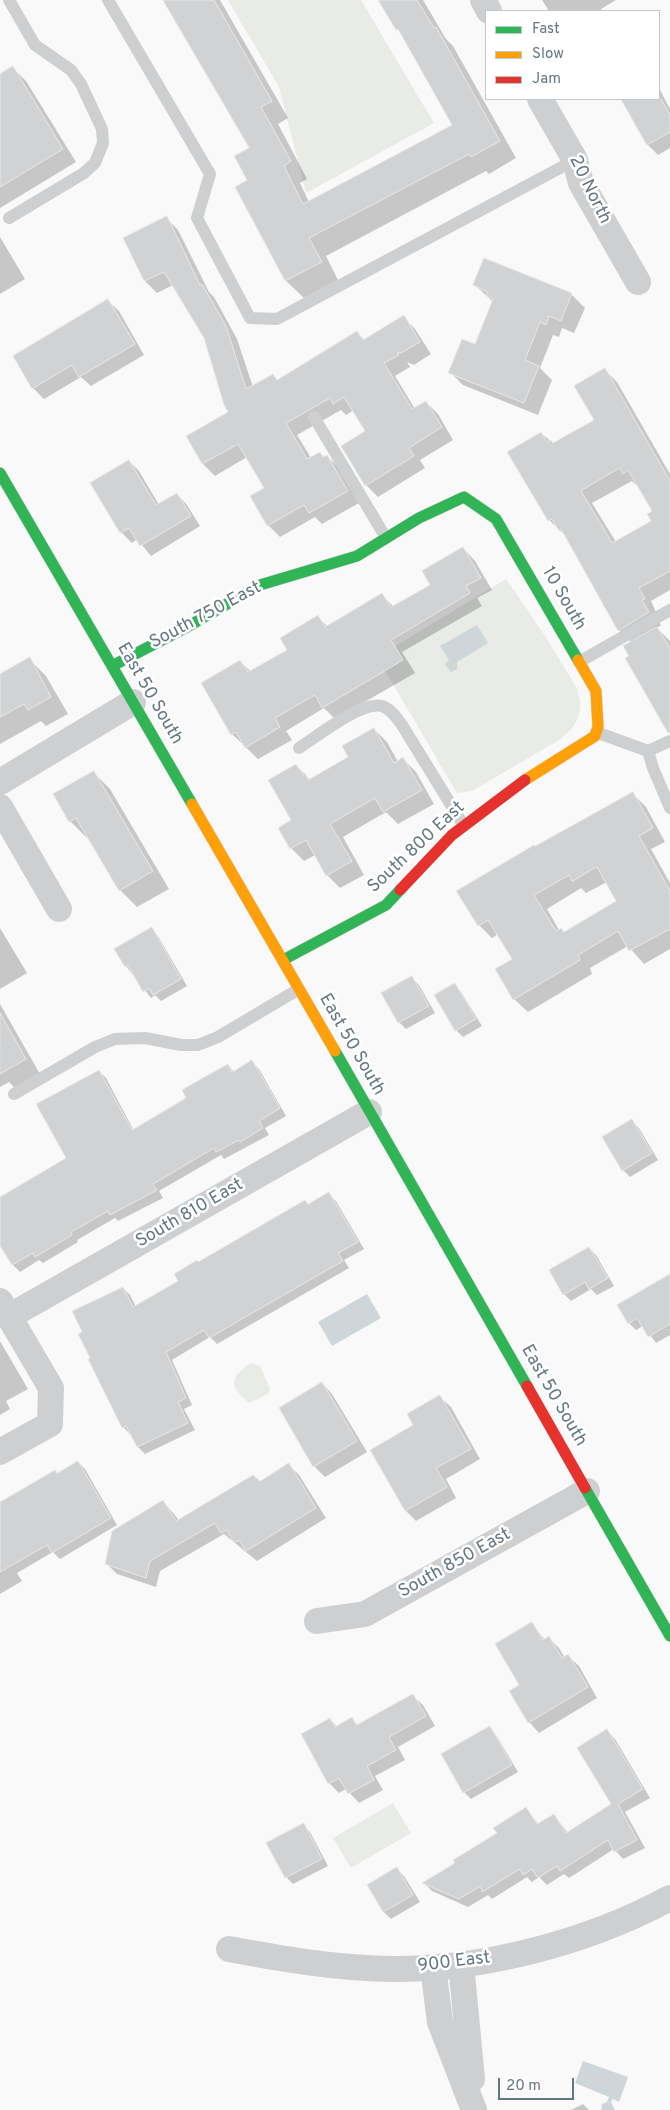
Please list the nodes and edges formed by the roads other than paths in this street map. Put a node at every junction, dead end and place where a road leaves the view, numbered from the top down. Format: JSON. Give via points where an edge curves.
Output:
{"nodes":[{"id":1,"x":9,"y":0,"type":"edge"},
{"id":2,"x":108,"y":0,"type":"edge"},
{"id":3,"x":541,"y":100,"type":"edge"},
{"id":4,"x":575,"y":160,"type":"junction"},
{"id":5,"x":9,"y":218,"type":"dead end"},
{"id":6,"x":638,"y":282,"type":"dead end"},
{"id":7,"x":314,"y":416,"type":"dead end"},
{"id":8,"x":0,"y":473,"type":"edge"},
{"id":9,"x":464,"y":497,"type":"joint"},
{"id":10,"x":386,"y":538,"type":"junction"},
{"id":11,"x":670,"y":610,"type":"edge"},
{"id":12,"x":579,"y":662,"type":"junction"},
{"id":13,"x":112,"y":666,"type":"junction"},
{"id":14,"x":132,"y":702,"type":"junction"},
{"id":15,"x":596,"y":734,"type":"junction"},
{"id":16,"x":670,"y":741,"type":"edge"},
{"id":17,"x":300,"y":748,"type":"dead end"},
{"id":18,"x":648,"y":750,"type":"junction"},
{"id":19,"x":0,"y":782,"type":"edge"},
{"id":20,"x":0,"y":807,"type":"edge"},
{"id":21,"x":670,"y":808,"type":"edge"},
{"id":22,"x":464,"y":826,"type":"junction"},
{"id":23,"x":59,"y":909,"type":"dead end"},
{"id":24,"x":283,"y":960,"type":"junction"},
{"id":25,"x":299,"y":990,"type":"junction"},
{"id":26,"x":14,"y":1094,"type":"dead end"},
{"id":27,"x":369,"y":1112,"type":"junction"},
{"id":28,"x":5,"y":1308,"type":"edge"},
{"id":29,"x":0,"y":1452,"type":"edge"},
{"id":30,"x":587,"y":1491,"type":"junction"},
{"id":31,"x":317,"y":1620,"type":"dead end"},
{"id":32,"x":670,"y":1636,"type":"edge"},
{"id":33,"x":670,"y":1898,"type":"edge"},
{"id":34,"x":229,"y":1949,"type":"dead end"},
{"id":35,"x":461,"y":1964,"type":"junction"},
{"id":36,"x":433,"y":1967,"type":"junction"},
{"id":37,"x":474,"y":2110,"type":"edge"}],
"edges":[{"from":1,"to":5,"type":"lane","via":[[35,45],[71,70],[81,84],[102,129],[103,143],[95,163],[84,173]]},
{"from":2,"to":4,"type":"lane","via":[[210,174],[198,218],[250,318],[277,319]]},
{"from":3,"to":4,"type":"street","name":"20 North"},
{"from":4,"to":6,"type":"street","name":"20 North","via":[[581,183]]},
{"from":7,"to":10,"type":"lane"},
{"from":8,"to":13,"type":"main road","name":"East 50 South"},
{"from":9,"to":10,"type":"main road","name":"South 750 East"},
{"from":9,"to":12,"type":"main road","name":"10 South","via":[[496,519]]},
{"from":10,"to":13,"type":"main road","name":"South 750 East","via":[[357,556],[260,585]]},
{"from":11,"to":12,"type":"lane"},
{"from":12,"to":15,"type":"main road","name":"10 South","via":[[596,691]]},
{"from":13,"to":14,"type":"main road","name":"East 50 South"},
{"from":14,"to":19,"type":"street"},
{"from":14,"to":24,"type":"main road","name":"East 50 South"},
{"from":15,"to":18,"type":"lane"},
{"from":15,"to":22,"type":"main road","name":"South 800 East","via":[[513,787]]},
{"from":16,"to":18,"type":"lane"},
{"from":17,"to":22,"type":"lane","via":[[356,712],[383,706],[394,713]]},
{"from":18,"to":21,"type":"lane"},
{"from":20,"to":23,"type":"street"},
{"from":22,"to":24,"type":"main road","name":"South 800 East","via":[[386,905]]},
{"from":24,"to":25,"type":"main road","name":"East 50 South"},
{"from":25,"to":26,"type":"lane","via":[[218,1037],[198,1045],[145,1038],[115,1039],[95,1047]]},
{"from":25,"to":27,"type":"main road","name":"East 50 South"},
{"from":27,"to":28,"type":"street","name":"South 810 East"},
{"from":27,"to":30,"type":"main road","name":"East 50 South"},
{"from":28,"to":29,"type":"street","via":[[51,1388],[50,1424]]},
{"from":30,"to":31,"type":"street","name":"South 850 East","via":[[365,1614]]},
{"from":30,"to":32,"type":"main road","name":"East 50 South"},
{"from":33,"to":35,"type":"street","name":"900 East","via":[[583,1937]]},
{"from":34,"to":36,"type":"street","name":"900 East","via":[[343,1967]]},
{"from":35,"to":36,"type":"street","name":"900 East"},
{"from":35,"to":37,"type":"street"},
{"from":36,"to":37,"type":"street","via":[[440,2022]]}]}
